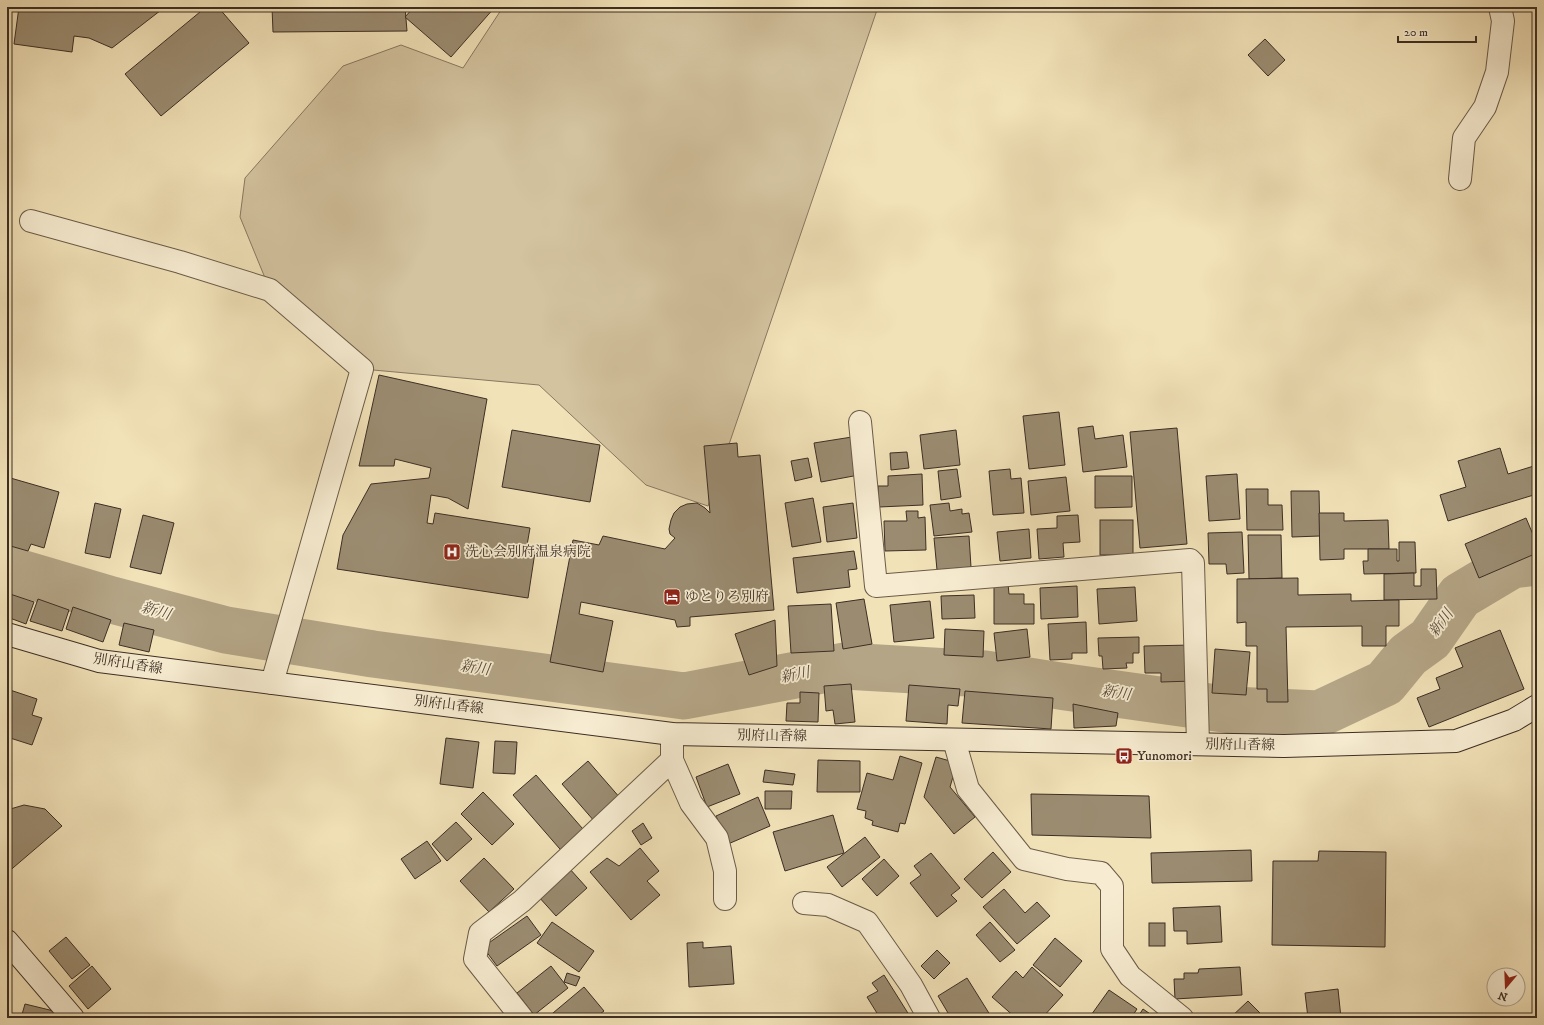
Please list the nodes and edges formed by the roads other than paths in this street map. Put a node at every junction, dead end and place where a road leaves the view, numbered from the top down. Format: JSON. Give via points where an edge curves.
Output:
{"nodes":[{"id":1,"x":1500,"y":7,"type":"edge"},
{"id":2,"x":1460,"y":179,"type":"dead end"},
{"id":3,"x":31,"y":221,"type":"dead end"},
{"id":4,"x":860,"y":422,"type":"dead end"},
{"id":5,"x":7,"y":634,"type":"edge"},
{"id":6,"x":272,"y":683,"type":"junction"},
{"id":7,"x":1537,"y":706,"type":"edge"},
{"id":8,"x":672,"y":734,"type":"junction"},
{"id":9,"x":1198,"y":734,"type":"junction"},
{"id":10,"x":954,"y":740,"type":"junction"},
{"id":11,"x":672,"y":760,"type":"junction"},
{"id":12,"x":725,"y":899,"type":"dead end"},
{"id":13,"x":804,"y":903,"type":"dead end"},
{"id":14,"x":7,"y":941,"type":"edge"},
{"id":15,"x":73,"y":1018,"type":"edge"},
{"id":16,"x":522,"y":1018,"type":"edge"},
{"id":17,"x":929,"y":1018,"type":"edge"},
{"id":18,"x":1182,"y":1018,"type":"edge"}],
"edges":[{"from":1,"to":2,"type":"street","via":[[1503,21],[1497,72],[1486,107],[1464,138]]},
{"from":3,"to":6,"type":"street","via":[[270,290],[362,369]]},
{"from":4,"to":9,"type":"street","via":[[876,586],[1190,560],[1193,563]]},
{"from":5,"to":6,"type":"street","name":"別府山香線","via":[[99,661]]},
{"from":6,"to":8,"type":"street","name":"別府山香線"},
{"from":7,"to":9,"type":"street","name":"別府山香線","via":[[1514,720],[1456,740],[1284,746]]},
{"from":8,"to":10,"type":"street","name":"別府山香線"},
{"from":8,"to":11,"type":"street"},
{"from":9,"to":10,"type":"street","name":"別府山香線"},
{"from":10,"to":18,"type":"street","via":[[968,788],[1024,859],[1101,874],[1112,886],[1112,949],[1130,976]]},
{"from":11,"to":12,"type":"street","via":[[691,803],[717,838],[724,871]]},
{"from":11,"to":16,"type":"street","via":[[522,901],[480,933],[475,959]]},
{"from":13,"to":17,"type":"street","via":[[828,906],[867,922]]},
{"from":14,"to":15,"type":"street"}]}
